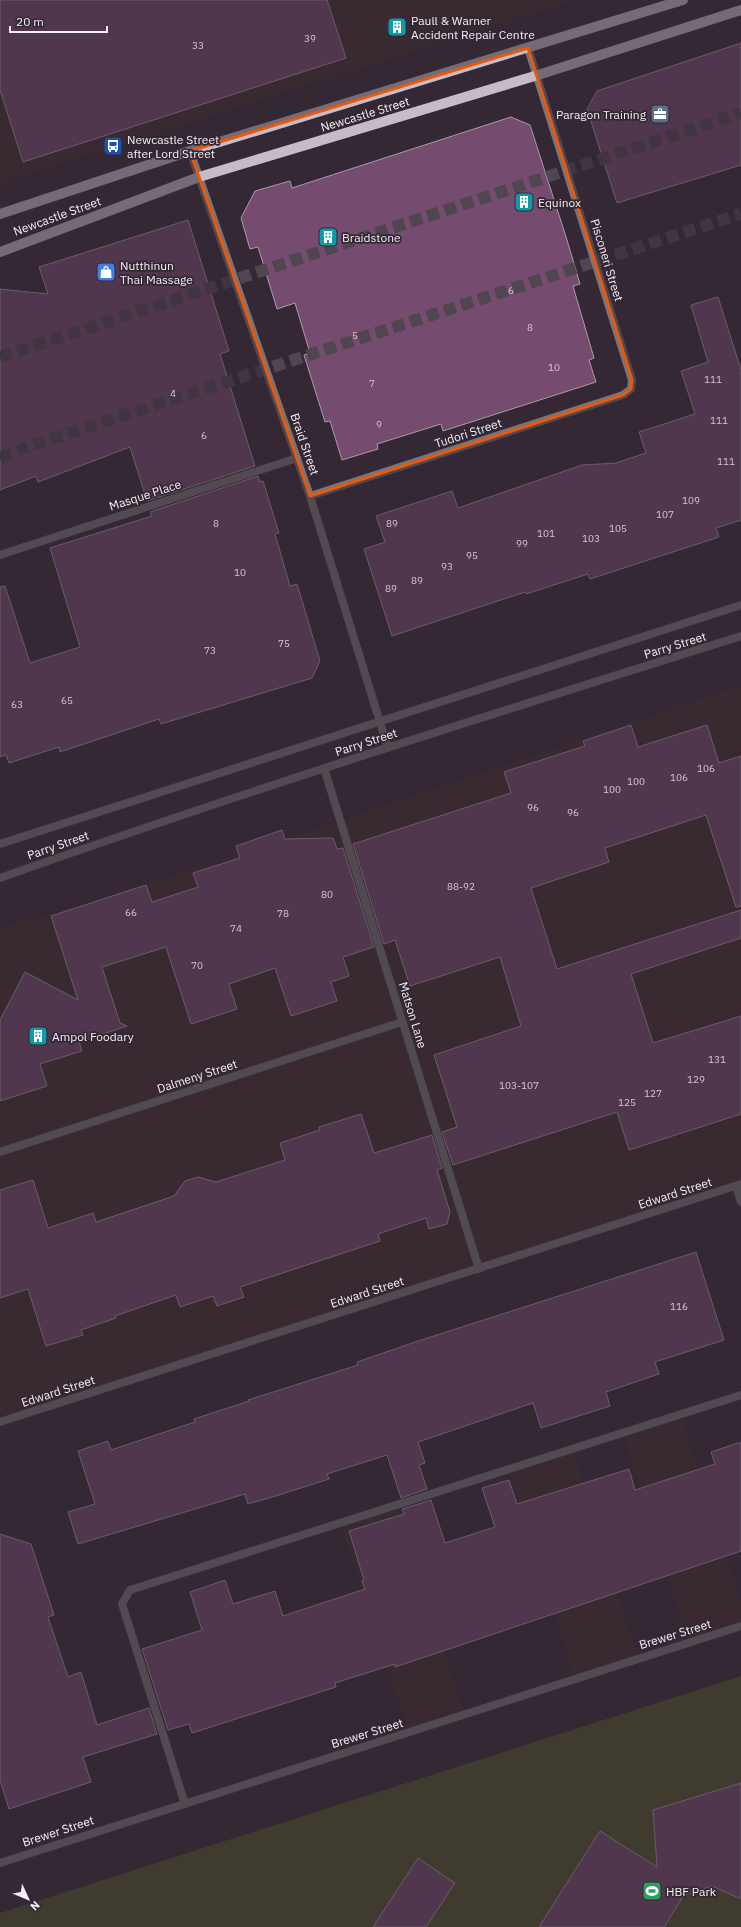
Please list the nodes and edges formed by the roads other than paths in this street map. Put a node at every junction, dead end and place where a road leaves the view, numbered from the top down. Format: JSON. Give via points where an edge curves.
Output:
{"nodes":[{"id":1,"x":682,"y":0,"type":"edge"},
{"id":2,"x":741,"y":10,"type":"edge"},
{"id":3,"x":528,"y":48,"type":"junction"},
{"id":4,"x":538,"y":76,"type":"junction"},
{"id":5,"x":190,"y":151,"type":"junction"},
{"id":6,"x":200,"y":177,"type":"junction"},
{"id":7,"x":0,"y":214,"type":"edge"},
{"id":8,"x":0,"y":252,"type":"edge"},
{"id":9,"x":630,"y":389,"type":"joint"},
{"id":10,"x":297,"y":458,"type":"junction"},
{"id":11,"x":310,"y":496,"type":"junction"},
{"id":12,"x":0,"y":555,"type":"edge"},
{"id":13,"x":741,"y":605,"type":"edge"},
{"id":14,"x":741,"y":636,"type":"edge"},
{"id":15,"x":379,"y":722,"type":"junction"},
{"id":16,"x":388,"y":748,"type":"junction"},
{"id":17,"x":324,"y":768,"type":"junction"},
{"id":18,"x":0,"y":844,"type":"edge"},
{"id":19,"x":0,"y":878,"type":"edge"},
{"id":20,"x":402,"y":1022,"type":"junction"},
{"id":21,"x":0,"y":1152,"type":"edge"},
{"id":22,"x":738,"y":1185,"type":"edge"},
{"id":23,"x":741,"y":1202,"type":"edge"},
{"id":24,"x":479,"y":1269,"type":"junction"},
{"id":25,"x":741,"y":1395,"type":"edge"},
{"id":26,"x":0,"y":1422,"type":"edge"},
{"id":27,"x":741,"y":1626,"type":"edge"},
{"id":28,"x":185,"y":1804,"type":"junction"},
{"id":29,"x":0,"y":1862,"type":"edge"}],
"edges":[{"from":1,"to":3,"type":"main road","name":"Newcastle Street"},
{"from":2,"to":4,"type":"main road","name":"Newcastle Street"},
{"from":3,"to":4,"type":"street","name":"Pisconeri Street"},
{"from":3,"to":5,"type":"main road","name":"Newcastle Street"},
{"from":4,"to":6,"type":"main road","name":"Newcastle Street"},
{"from":4,"to":9,"type":"street","name":"Pisconeri Street","via":[[632,380]]},
{"from":5,"to":6,"type":"street","name":"Braid Street"},
{"from":5,"to":7,"type":"main road","name":"Newcastle Street"},
{"from":6,"to":8,"type":"main road","name":"Newcastle Street"},
{"from":6,"to":10,"type":"street","name":"Braid Street"},
{"from":9,"to":11,"type":"street","name":"Tudori Street","via":[[623,396]]},
{"from":10,"to":11,"type":"street","name":"Braid Street"},
{"from":10,"to":12,"type":"street","name":"Masque Place"},
{"from":11,"to":15,"type":"street","name":"Braid Street"},
{"from":13,"to":15,"type":"street","name":"Parry Street"},
{"from":14,"to":16,"type":"street","name":"Parry Street"},
{"from":15,"to":16,"type":"street","name":"Braid Street"},
{"from":15,"to":18,"type":"street","name":"Parry Street"},
{"from":16,"to":17,"type":"street","name":"Parry Street"},
{"from":17,"to":19,"type":"street","name":"Parry Street"},
{"from":17,"to":20,"type":"street","name":"Matson Lane"},
{"from":20,"to":21,"type":"street","name":"Dalmeny Street"},
{"from":20,"to":24,"type":"street","name":"Matson Lane"},
{"from":22,"to":23,"type":"street"},
{"from":22,"to":24,"type":"street","name":"Edward Street"},
{"from":24,"to":26,"type":"street","name":"Edward Street"},
{"from":25,"to":28,"type":"street","via":[[130,1590],[122,1604]]},
{"from":27,"to":28,"type":"street","name":"Brewer Street"},
{"from":28,"to":29,"type":"street","name":"Brewer Street"}]}
